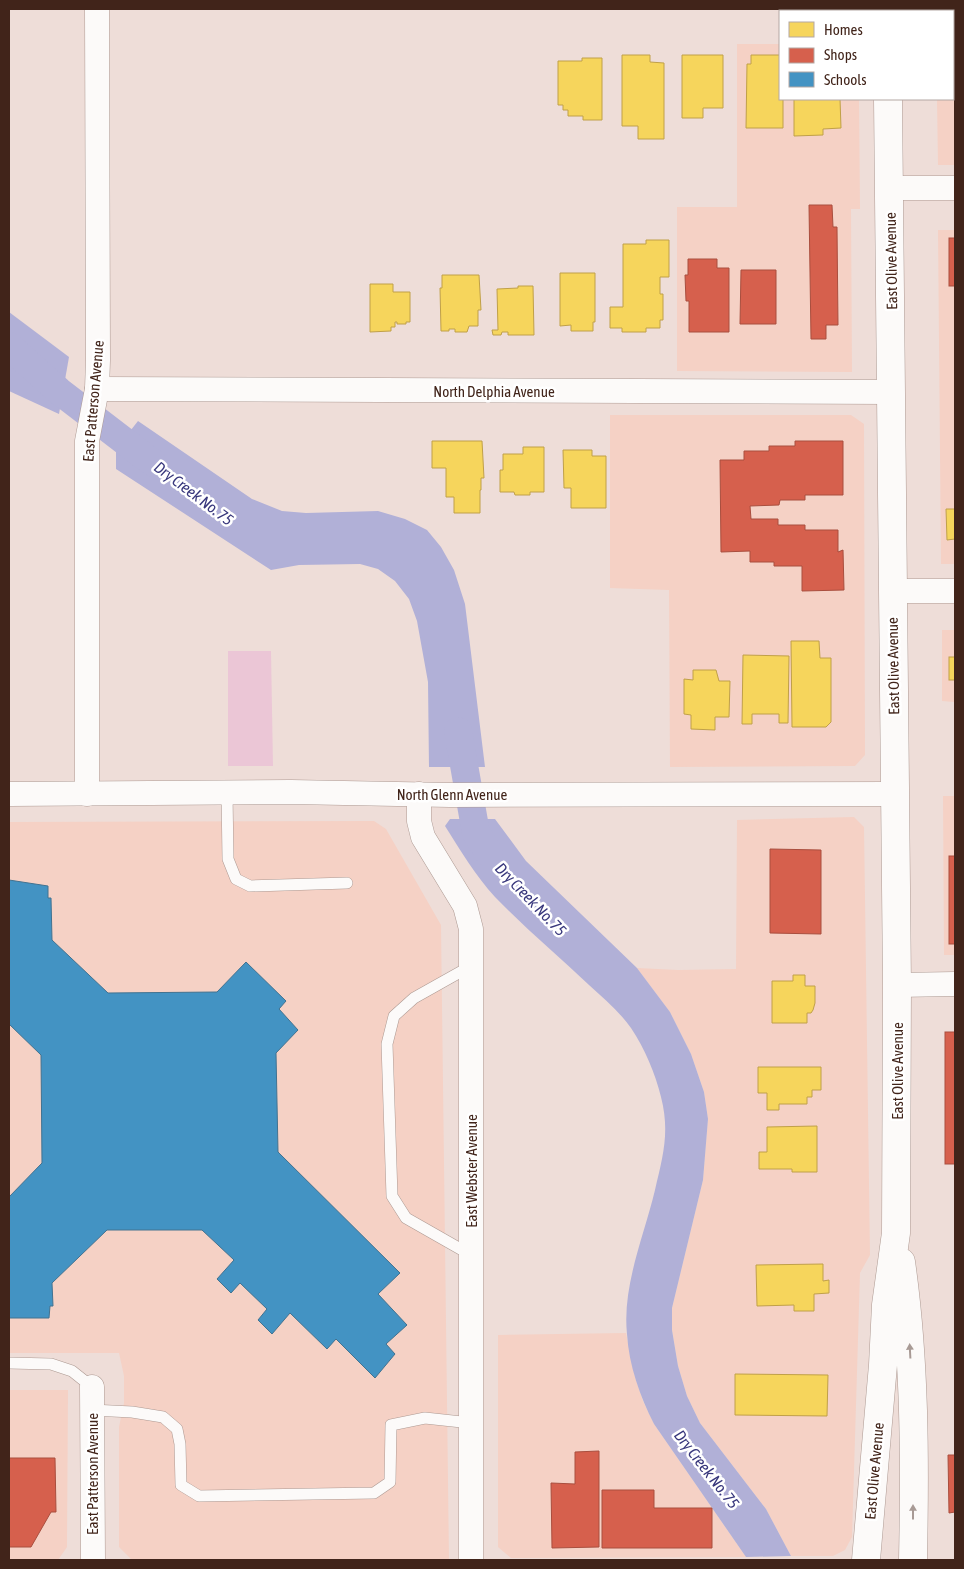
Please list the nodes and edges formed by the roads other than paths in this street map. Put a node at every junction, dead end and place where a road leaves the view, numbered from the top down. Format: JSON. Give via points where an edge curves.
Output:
{"nodes":[{"id":1,"x":97,"y":9,"type":"edge"},
{"id":2,"x":888,"y":100,"type":"edge"},
{"id":3,"x":890,"y":188,"type":"junction"},
{"id":4,"x":955,"y":188,"type":"edge"},
{"id":5,"x":96,"y":391,"type":"junction"},
{"id":6,"x":892,"y":392,"type":"junction"},
{"id":7,"x":893,"y":591,"type":"junction"},
{"id":8,"x":955,"y":591,"type":"edge"},
{"id":9,"x":227,"y":793,"type":"junction"},
{"id":10,"x":9,"y":794,"type":"edge"},
{"id":11,"x":87,"y":794,"type":"junction"},
{"id":12,"x":419,"y":794,"type":"junction"},
{"id":13,"x":894,"y":794,"type":"junction"},
{"id":14,"x":347,"y":883,"type":"dead end"},
{"id":15,"x":471,"y":966,"type":"junction"},
{"id":16,"x":955,"y":984,"type":"edge"},
{"id":17,"x":897,"y":985,"type":"junction"},
{"id":18,"x":896,"y":1233,"type":"junction"},
{"id":19,"x":471,"y":1255,"type":"junction"},
{"id":20,"x":9,"y":1363,"type":"edge"},
{"id":21,"x":92,"y":1399,"type":"junction"},
{"id":22,"x":471,"y":1423,"type":"junction"},
{"id":23,"x":93,"y":1560,"type":"edge"},
{"id":24,"x":471,"y":1560,"type":"edge"},
{"id":25,"x":866,"y":1560,"type":"edge"},
{"id":26,"x":913,"y":1560,"type":"edge"}],
"edges":[{"from":1,"to":5,"type":"street","name":"East Patterson Avenue"},
{"from":2,"to":3,"type":"main road","name":"East Olive Avenue"},
{"from":3,"to":4,"type":"street"},
{"from":3,"to":6,"type":"main road","name":"East Olive Avenue"},
{"from":5,"to":6,"type":"street","name":"North Delphia Avenue"},
{"from":5,"to":11,"type":"street","name":"East Patterson Avenue","via":[[89,426]]},
{"from":6,"to":7,"type":"main road","name":"East Olive Avenue"},
{"from":7,"to":8,"type":"street"},
{"from":7,"to":13,"type":"main road","name":"East Olive Avenue"},
{"from":9,"to":11,"type":"street","name":"North Glenn Avenue"},
{"from":9,"to":12,"type":"street","name":"North Glenn Avenue"},
{"from":9,"to":14,"type":"lane","via":[[228,860],[236,880],[250,886]]},
{"from":10,"to":11,"type":"street","name":"North Glenn Avenue"},
{"from":12,"to":13,"type":"street","name":"North Glenn Avenue"},
{"from":12,"to":15,"type":"street","name":"East Webster Avenue","via":[[419,821],[423,837],[465,906],[471,929]]},
{"from":13,"to":17,"type":"main road","name":"East Olive Avenue"},
{"from":15,"to":19,"type":"street","name":"East Webster Avenue"},
{"from":15,"to":19,"type":"lane","via":[[414,998],[394,1016],[387,1044],[392,1196],[406,1218]]},
{"from":16,"to":17,"type":"street"},
{"from":17,"to":18,"type":"main road","name":"East Olive Avenue"},
{"from":18,"to":25,"type":"main road","name":"East Olive Avenue","via":[[886,1305]]},
{"from":26,"to":18,"type":"main road","name":"East Olive Avenue","one_way":true,"via":[[913,1400],[908,1309]]},
{"from":19,"to":22,"type":"street","name":"East Webster Avenue"},
{"from":20,"to":21,"type":"lane","via":[[51,1364],[72,1371]]},
{"from":21,"to":22,"type":"lane","via":[[132,1412],[163,1417],[177,1429],[180,1485],[199,1496],[374,1492],[390,1482],[391,1425],[425,1418]]},
{"from":21,"to":23,"type":"street","name":"East Patterson Avenue"},
{"from":22,"to":24,"type":"street","name":"East Webster Avenue"}]}
